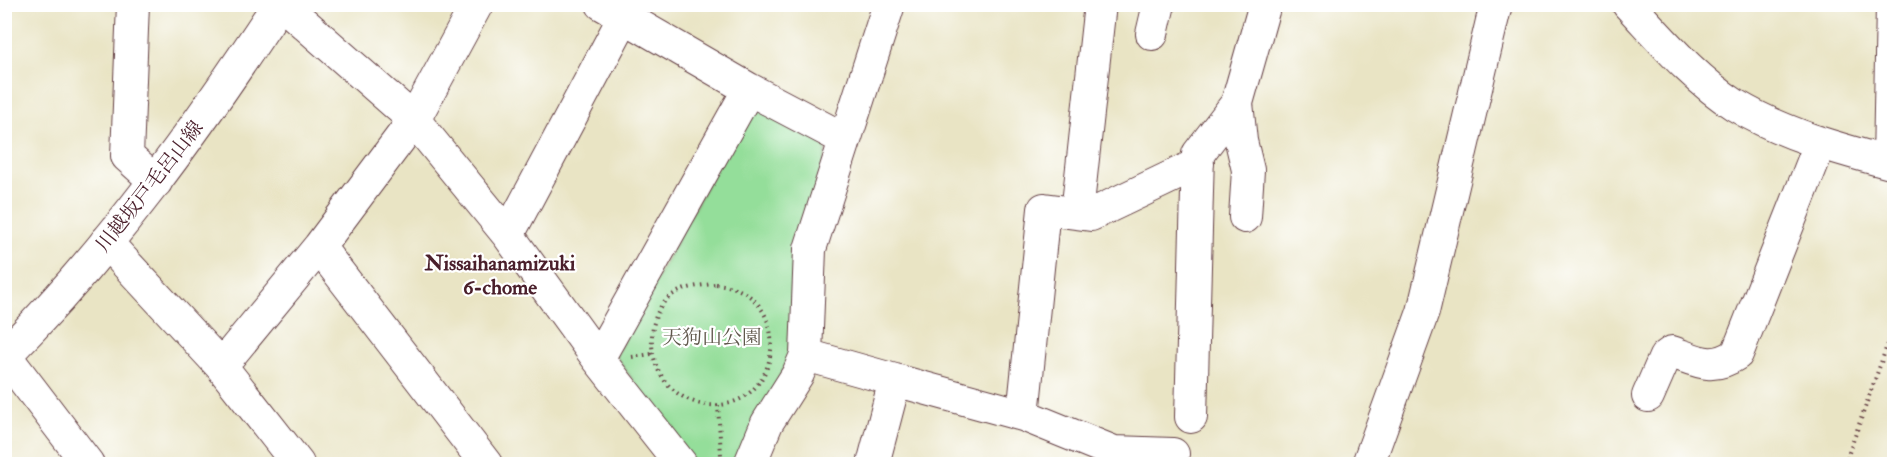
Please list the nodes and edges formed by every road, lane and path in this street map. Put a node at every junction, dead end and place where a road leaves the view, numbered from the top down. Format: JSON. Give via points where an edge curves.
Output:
{"nodes":[{"id":1,"x":133,"y":4,"type":"edge"},
{"id":2,"x":281,"y":4,"type":"edge"},
{"id":3,"x":477,"y":4,"type":"edge"},
{"id":4,"x":890,"y":4,"type":"edge"},
{"id":5,"x":1100,"y":4,"type":"edge"},
{"id":6,"x":1265,"y":4,"type":"edge"},
{"id":7,"x":1496,"y":4,"type":"edge"},
{"id":8,"x":1628,"y":4,"type":"edge"},
{"id":9,"x":1892,"y":4,"type":"edge"},
{"id":10,"x":613,"y":11,"type":"edge"},
{"id":11,"x":749,"y":89,"type":"junction"},
{"id":12,"x":1237,"y":103,"type":"junction"},
{"id":13,"x":414,"y":120,"type":"junction"},
{"id":14,"x":844,"y":139,"type":"junction"},
{"id":15,"x":1820,"y":144,"type":"junction"},
{"id":16,"x":1892,"y":163,"type":"edge"},
{"id":17,"x":1198,"y":164,"type":"junction"},
{"id":18,"x":156,"y":182,"type":"junction"},
{"id":19,"x":1077,"y":213,"type":"junction"},
{"id":20,"x":1245,"y":217,"type":"dead end"},
{"id":21,"x":508,"y":235,"type":"junction"},
{"id":22,"x":106,"y":242,"type":"junction"},
{"id":23,"x":319,"y":247,"type":"junction"},
{"id":24,"x":1894,"y":326,"type":"edge"},
{"id":25,"x":5,"y":355,"type":"edge"},
{"id":26,"x":806,"y":355,"type":"junction"},
{"id":27,"x":598,"y":359,"type":"junction"},
{"id":28,"x":221,"y":366,"type":"junction"},
{"id":29,"x":895,"y":380,"type":"junction"},
{"id":30,"x":1648,"y":396,"type":"dead end"},
{"id":31,"x":718,"y":405,"type":"junction"},
{"id":32,"x":1023,"y":415,"type":"junction"},
{"id":33,"x":1191,"y":417,"type":"dead end"},
{"id":34,"x":1173,"y":454,"type":"dead end"},
{"id":35,"x":88,"y":465,"type":"edge"},
{"id":36,"x":298,"y":465,"type":"edge"},
{"id":37,"x":486,"y":465,"type":"edge"},
{"id":38,"x":681,"y":465,"type":"edge"},
{"id":39,"x":721,"y":465,"type":"edge"},
{"id":40,"x":750,"y":465,"type":"edge"},
{"id":41,"x":873,"y":465,"type":"edge"},
{"id":42,"x":1368,"y":465,"type":"edge"},
{"id":43,"x":1845,"y":465,"type":"edge"}],
"edges":[{"from":1,"to":18,"type":"street","via":[[127,156]]},
{"from":2,"to":13,"type":"street"},
{"from":2,"to":18,"type":"main road","name":"川越坂戸毛呂山線"},
{"from":3,"to":13,"type":"street"},
{"from":4,"to":14,"type":"street"},
{"from":5,"to":19,"type":"street"},
{"from":6,"to":12,"type":"street"},
{"from":7,"to":42,"type":"street","via":[[1423,312]]},
{"from":8,"to":15,"type":"street","via":[[1687,66],[1734,104]]},
{"from":9,"to":16,"type":"street"},
{"from":10,"to":11,"type":"street"},
{"from":10,"to":21,"type":"street"},
{"from":11,"to":14,"type":"street"},
{"from":11,"to":27,"type":"street"},
{"from":12,"to":17,"type":"street","via":[[1198,153]]},
{"from":12,"to":20,"type":"street","via":[[1248,170]]},
{"from":13,"to":21,"type":"street"},
{"from":13,"to":23,"type":"street"},
{"from":14,"to":26,"type":"street","via":[[810,249]]},
{"from":15,"to":16,"type":"street"},
{"from":15,"to":30,"type":"street","via":[[1737,354],[1722,364],[1672,352],[1665,357]]},
{"from":17,"to":19,"type":"street","via":[[1092,215]]},
{"from":17,"to":33,"type":"street"},
{"from":18,"to":22,"type":"main road","name":"川越坂戸毛呂山線"},
{"from":19,"to":32,"type":"street","via":[[1044,209]]},
{"from":21,"to":27,"type":"street"},
{"from":22,"to":25,"type":"main road","name":"川越坂戸毛呂山線"},
{"from":22,"to":28,"type":"street"},
{"from":23,"to":28,"type":"street"},
{"from":23,"to":37,"type":"street"},
{"from":24,"to":43,"type":"path"},
{"from":25,"to":35,"type":"street"},
{"from":26,"to":29,"type":"street"},
{"from":26,"to":40,"type":"street","via":[[767,423]]},
{"from":27,"to":38,"type":"street"},
{"from":28,"to":36,"type":"street"},
{"from":29,"to":32,"type":"street"},
{"from":29,"to":41,"type":"street"},
{"from":31,"to":31,"type":"path","via":[[696,403],[672,390],[656,367],[651,346],[658,313],[670,297],[692,287],[716,284],[734,288],[758,304],[767,321],[772,351],[767,370],[754,388],[740,399]]},
{"from":31,"to":39,"type":"path"},
{"from":32,"to":34,"type":"street","via":[[1114,452]]}]}
